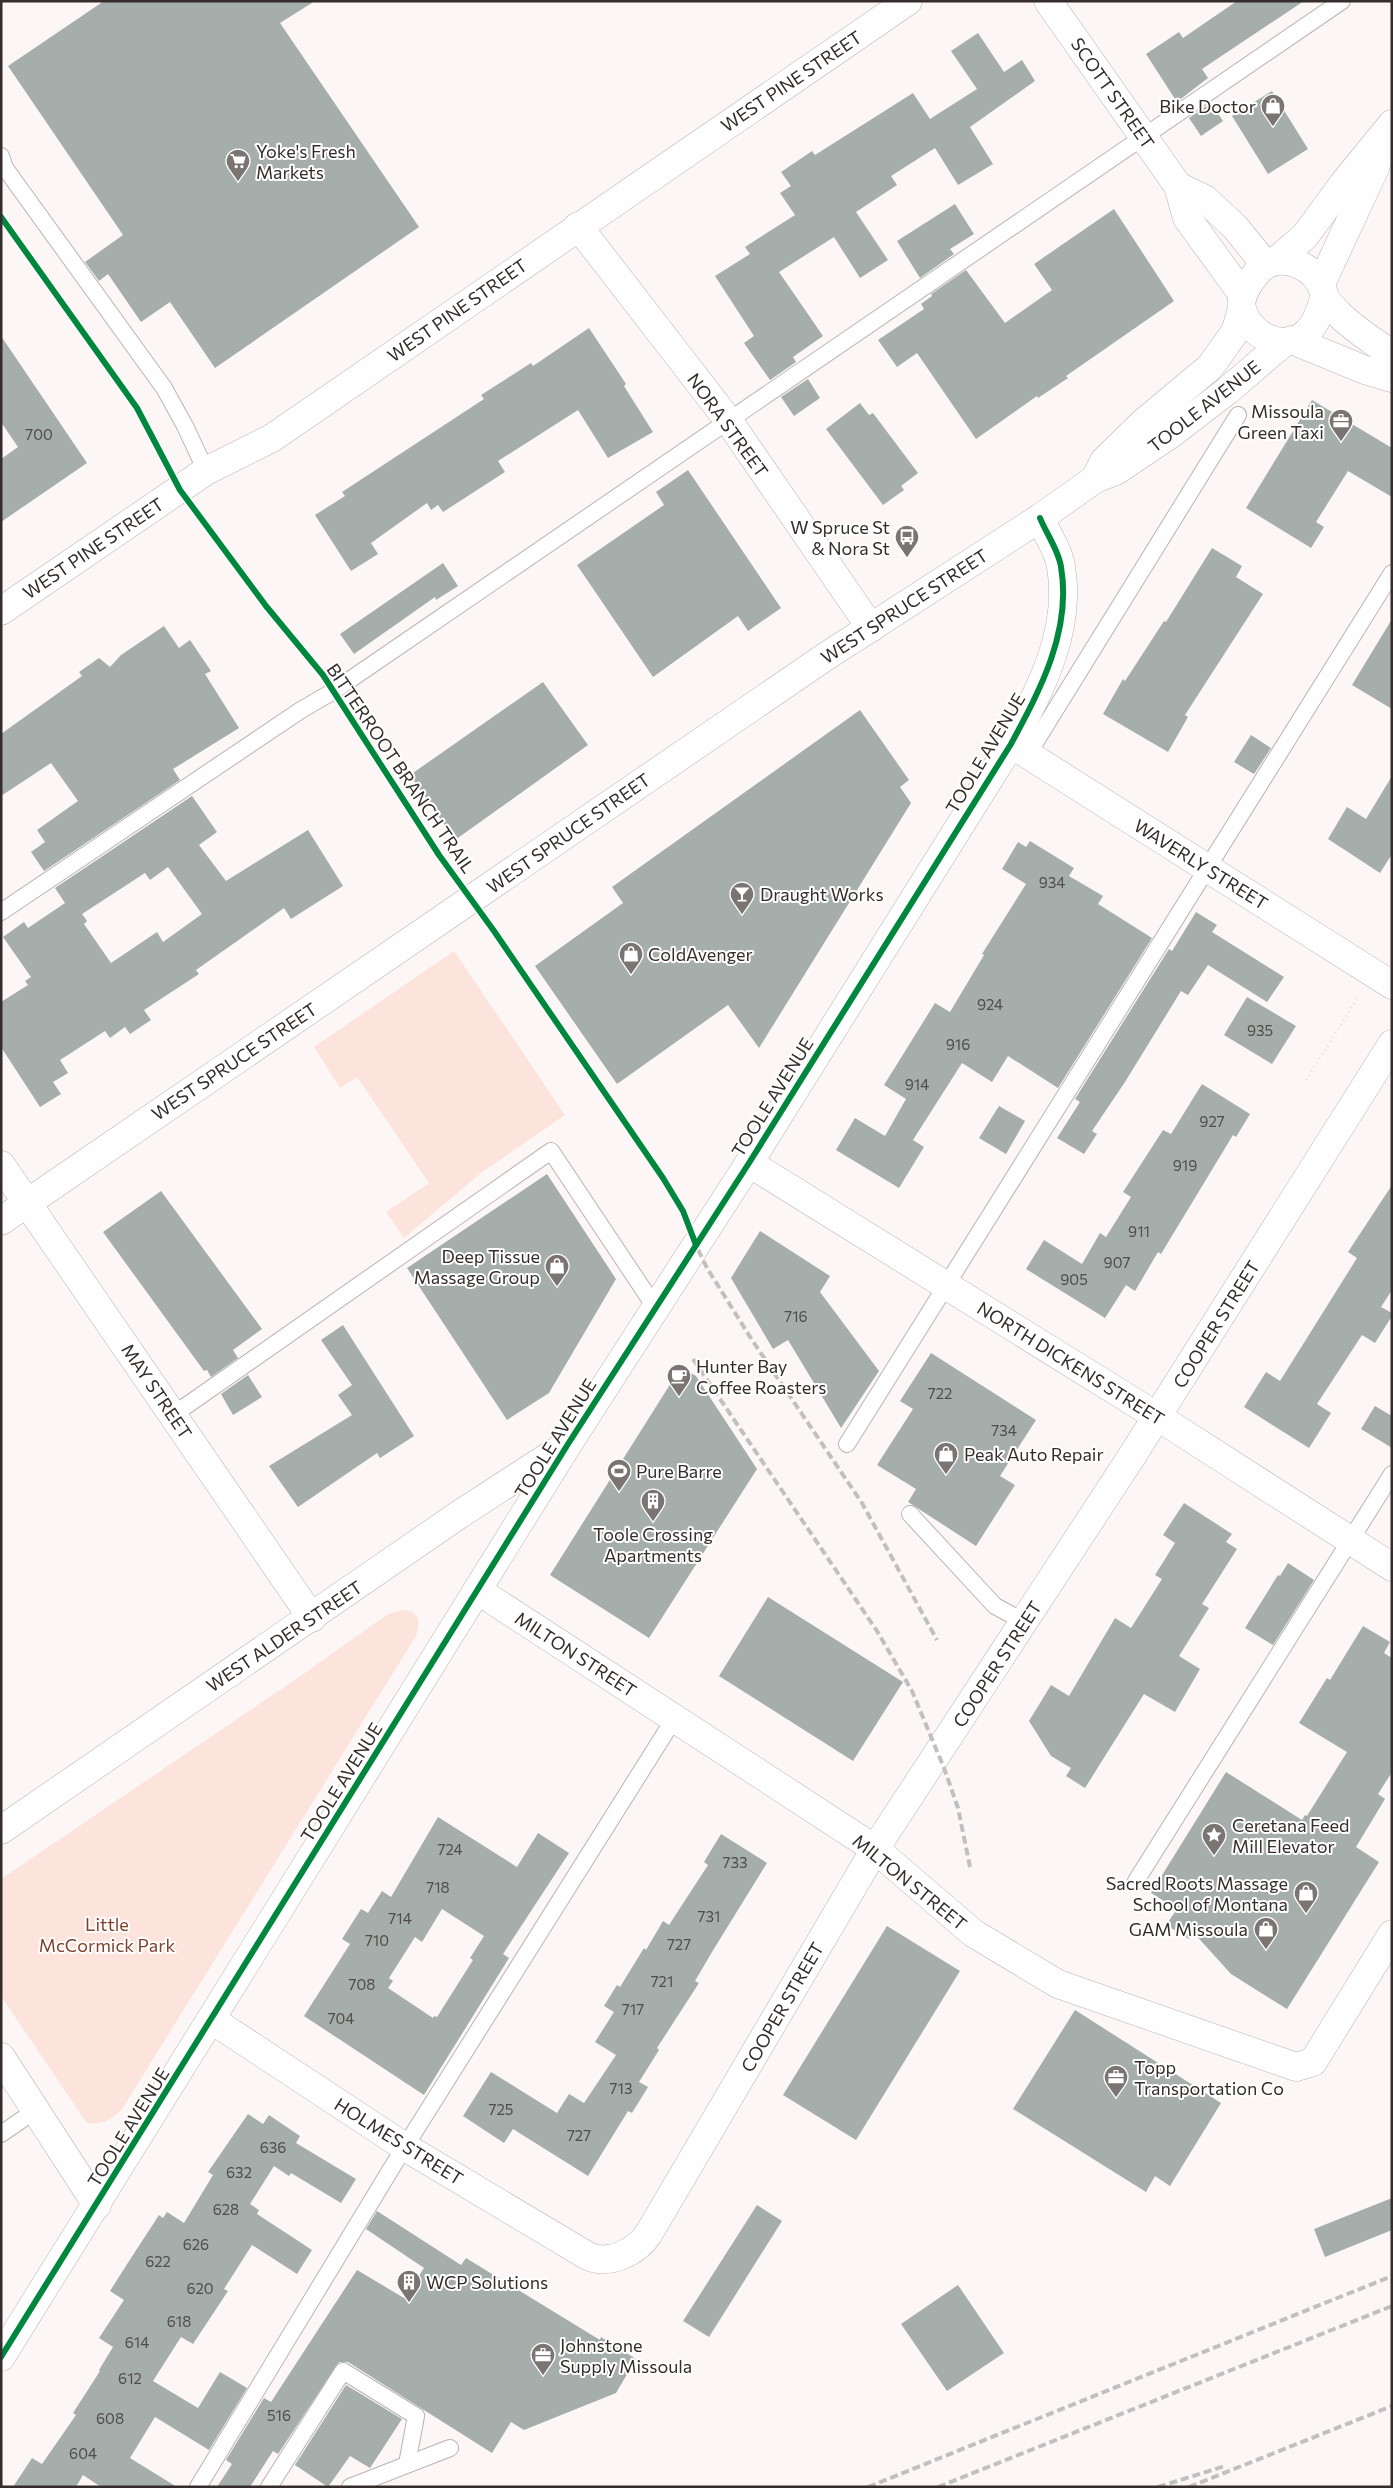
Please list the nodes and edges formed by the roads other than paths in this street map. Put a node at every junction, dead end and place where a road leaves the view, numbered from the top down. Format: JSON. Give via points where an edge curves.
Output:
{"nodes":[{"id":1,"x":908,"y":1,"type":"edge"},
{"id":2,"x":1048,"y":1,"type":"edge"},
{"id":3,"x":1342,"y":1,"type":"edge"},
{"id":4,"x":1389,"y":129,"type":"edge"},
{"id":5,"x":1144,"y":138,"type":"junction"},
{"id":6,"x":1,"y":156,"type":"edge"},
{"id":7,"x":1178,"y":186,"type":"junction"},
{"id":8,"x":578,"y":226,"type":"junction"},
{"id":9,"x":1271,"y":262,"type":"junction"},
{"id":10,"x":1323,"y":291,"type":"junction"},
{"id":11,"x":1242,"y":303,"type":"junction"},
{"id":12,"x":1288,"y":342,"type":"junction"},
{"id":13,"x":1392,"y":355,"type":"edge"},
{"id":14,"x":1392,"y":378,"type":"edge"},
{"id":15,"x":1238,"y":415,"type":"dead end"},
{"id":16,"x":728,"y":420,"type":"junction"},
{"id":17,"x":206,"y":471,"type":"junction"},
{"id":18,"x":1095,"y":479,"type":"junction"},
{"id":19,"x":1040,"y":518,"type":"junction"},
{"id":20,"x":1392,"y":573,"type":"edge"},
{"id":21,"x":1,"y":611,"type":"edge"},
{"id":22,"x":871,"y":628,"type":"junction"},
{"id":23,"x":1019,"y":749,"type":"junction"},
{"id":24,"x":1208,"y":868,"type":"junction"},
{"id":25,"x":1,"y":912,"type":"edge"},
{"id":26,"x":1392,"y":985,"type":"edge"},
{"id":27,"x":1392,"y":1044,"type":"edge"},
{"id":28,"x":749,"y":1163,"type":"junction"},
{"id":29,"x":1,"y":1165,"type":"edge"},
{"id":30,"x":28,"y":1204,"type":"junction"},
{"id":31,"x":1,"y":1221,"type":"edge"},
{"id":32,"x":947,"y":1285,"type":"junction"},
{"id":33,"x":655,"y":1307,"type":"junction"},
{"id":34,"x":173,"y":1415,"type":"junction"},
{"id":35,"x":1158,"y":1417,"type":"junction"},
{"id":36,"x":568,"y":1444,"type":"junction"},
{"id":37,"x":847,"y":1444,"type":"dead end"},
{"id":38,"x":1392,"y":1474,"type":"edge"},
{"id":39,"x":910,"y":1514,"type":"dead end"},
{"id":40,"x":1351,"y":1540,"type":"junction"},
{"id":41,"x":1392,"y":1567,"type":"edge"},
{"id":42,"x":477,"y":1590,"type":"junction"},
{"id":43,"x":312,"y":1618,"type":"junction"},
{"id":44,"x":1025,"y":1622,"type":"junction"},
{"id":45,"x":674,"y":1719,"type":"junction"},
{"id":46,"x":1,"y":1830,"type":"edge"},
{"id":47,"x":875,"y":1849,"type":"junction"},
{"id":48,"x":1136,"y":1881,"type":"dead end"},
{"id":49,"x":1392,"y":1934,"type":"edge"},
{"id":50,"x":212,"y":2020,"type":"junction"},
{"id":51,"x":1,"y":2057,"type":"edge"},
{"id":52,"x":36,"y":2110,"type":"junction"},
{"id":53,"x":1,"y":2134,"type":"edge"},
{"id":54,"x":405,"y":2147,"type":"junction"},
{"id":55,"x":97,"y":2205,"type":"junction"},
{"id":56,"x":590,"y":2258,"type":"joint"},
{"id":57,"x":1,"y":2357,"type":"edge"},
{"id":58,"x":450,"y":2448,"type":"dead end"},
{"id":59,"x":407,"y":2464,"type":"junction"},
{"id":60,"x":198,"y":2487,"type":"edge"},
{"id":61,"x":269,"y":2487,"type":"edge"},
{"id":62,"x":350,"y":2487,"type":"edge"}],
"edges":[{"from":1,"to":8,"type":"street","name":"WEST PINE STREET"},
{"from":2,"to":5,"type":"street","name":"SCOTT STREET"},
{"from":3,"to":5,"type":"lane"},
{"from":4,"to":9,"type":"street","via":[[1305,236]]},
{"from":4,"to":10,"type":"street"},
{"from":5,"to":7,"type":"street","name":"SCOTT STREET"},
{"from":5,"to":16,"type":"lane"},
{"from":6,"to":17,"type":"lane","via":[[4,168],[164,388]]},
{"from":7,"to":9,"type":"street","via":[[1205,199]]},
{"from":7,"to":11,"type":"street","via":[[1187,218]]},
{"from":8,"to":16,"type":"street","name":"NORA STREET"},
{"from":8,"to":17,"type":"street","name":"WEST PINE STREET","via":[[272,438]]},
{"from":9,"to":10,"type":"street","via":[[1302,267]]},
{"from":9,"to":11,"type":"street","via":[[1254,275]]},
{"from":10,"to":12,"type":"street","via":[[1316,320],[1305,334]]},
{"from":10,"to":13,"type":"street","via":[[1339,314]]},
{"from":11,"to":12,"type":"street","via":[[1255,331],[1266,338]]},
{"from":11,"to":18,"type":"street","name":"TOOLE AVENUE","via":[[1235,332],[1210,367],[1143,423],[1104,461]]},
{"from":12,"to":14,"type":"street"},
{"from":12,"to":18,"type":"street","name":"TOOLE AVENUE","via":[[1172,434],[1116,471]]},
{"from":15,"to":23,"type":"lane"},
{"from":16,"to":22,"type":"street","name":"NORA STREET"},
{"from":16,"to":25,"type":"lane","via":[[332,692]]},
{"from":17,"to":21,"type":"street","name":"WEST PINE STREET"},
{"from":18,"to":19,"type":"street","name":"TOOLE AVENUE"},
{"from":19,"to":22,"type":"street","name":"WEST SPRUCE STREET"},
{"from":19,"to":23,"type":"street","name":"TOOLE AVENUE","via":[[1061,566],[1063,620]]},
{"from":20,"to":24,"type":"lane"},
{"from":22,"to":30,"type":"street","name":"WEST SPRUCE STREET","via":[[658,770]]},
{"from":23,"to":24,"type":"street","name":"WAVERLY STREET"},
{"from":23,"to":28,"type":"street","name":"TOOLE AVENUE"},
{"from":24,"to":26,"type":"street","name":"WAVERLY STREET"},
{"from":24,"to":32,"type":"lane"},
{"from":27,"to":35,"type":"street","name":"COOPER STREET"},
{"from":28,"to":32,"type":"street","name":"NORTH DICKENS STREET"},
{"from":28,"to":33,"type":"street","name":"TOOLE AVENUE"},
{"from":29,"to":30,"type":"street","name":"MAY STREET"},
{"from":30,"to":31,"type":"street","name":"WEST SPRUCE STREET"},
{"from":30,"to":34,"type":"street","name":"MAY STREET"},
{"from":32,"to":35,"type":"street","name":"NORTH DICKENS STREET"},
{"from":32,"to":37,"type":"lane"},
{"from":33,"to":34,"type":"lane","via":[[551,1152]]},
{"from":33,"to":36,"type":"street","name":"TOOLE AVENUE"},
{"from":34,"to":43,"type":"street","name":"MAY STREET"},
{"from":35,"to":40,"type":"street","name":"NORTH DICKENS STREET"},
{"from":35,"to":44,"type":"street","name":"COOPER STREET"},
{"from":36,"to":42,"type":"street","name":"TOOLE AVENUE"},
{"from":36,"to":43,"type":"street","name":"WEST ALDER STREET","via":[[460,1514]]},
{"from":38,"to":40,"type":"lane"},
{"from":39,"to":44,"type":"lane","via":[[995,1606]]},
{"from":40,"to":41,"type":"street","name":"NORTH DICKENS STREET"},
{"from":40,"to":48,"type":"lane"},
{"from":42,"to":45,"type":"street","name":"MILTON STREET"},
{"from":42,"to":50,"type":"street","name":"TOOLE AVENUE"},
{"from":43,"to":46,"type":"street","name":"WEST ALDER STREET"},
{"from":44,"to":47,"type":"street","name":"COOPER STREET"},
{"from":45,"to":47,"type":"street","name":"MILTON STREET"},
{"from":45,"to":54,"type":"lane"},
{"from":47,"to":49,"type":"street","name":"MILTON STREET","via":[[973,1933],[1058,1984],[1296,2067],[1313,2062]]},
{"from":47,"to":56,"type":"street","name":"COOPER STREET","via":[[646,2238],[632,2250],[616,2257]]},
{"from":50,"to":54,"type":"street","name":"HOLMES STREET"},
{"from":50,"to":55,"type":"street","name":"TOOLE AVENUE"},
{"from":51,"to":52,"type":"street"},
{"from":52,"to":53,"type":"lane"},
{"from":52,"to":55,"type":"street"},
{"from":54,"to":56,"type":"street","name":"HOLMES STREET"},
{"from":54,"to":60,"type":"lane"},
{"from":55,"to":57,"type":"street","name":"TOOLE AVENUE"},
{"from":58,"to":59,"type":"lane"},
{"from":59,"to":61,"type":"lane","via":[[416,2416],[343,2371]]},
{"from":59,"to":62,"type":"lane"}]}
